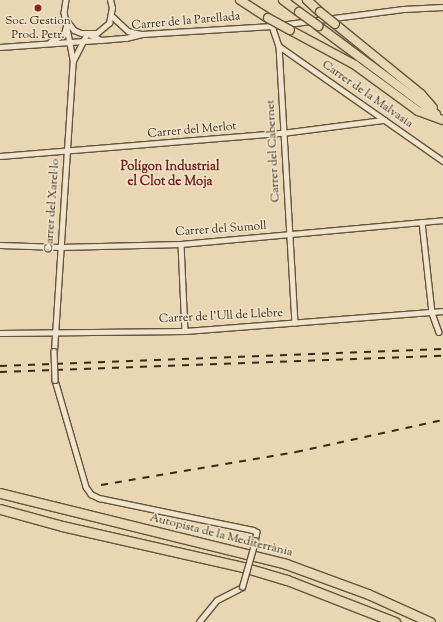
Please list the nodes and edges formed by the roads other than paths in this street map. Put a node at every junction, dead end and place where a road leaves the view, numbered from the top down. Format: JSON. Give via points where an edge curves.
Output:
{"nodes":[{"id":1,"x":110,"y":0,"type":"edge"},
{"id":2,"x":240,"y":0,"type":"edge"},
{"id":3,"x":283,"y":0,"type":"edge"},
{"id":4,"x":307,"y":0,"type":"edge"},
{"id":5,"x":64,"y":2,"type":"edge"},
{"id":6,"x":443,"y":7,"type":"edge"},
{"id":7,"x":112,"y":16,"type":"junction"},
{"id":8,"x":65,"y":18,"type":"junction"},
{"id":9,"x":67,"y":25,"type":"junction"},
{"id":10,"x":272,"y":26,"type":"junction"},
{"id":11,"x":88,"y":34,"type":"junction"},
{"id":12,"x":142,"y":34,"type":"junction"},
{"id":13,"x":101,"y":40,"type":"junction"},
{"id":14,"x":48,"y":43,"type":"junction"},
{"id":15,"x":81,"y":43,"type":"junction"},
{"id":16,"x":70,"y":44,"type":"junction"},
{"id":17,"x":279,"y":46,"type":"junction"},
{"id":18,"x":0,"y":47,"type":"edge"},
{"id":19,"x":73,"y":62,"type":"junction"},
{"id":20,"x":384,"y":120,"type":"junction"},
{"id":21,"x":443,"y":120,"type":"edge"},
{"id":22,"x":282,"y":133,"type":"junction"},
{"id":23,"x":67,"y":152,"type":"junction"},
{"id":24,"x":0,"y":156,"type":"edge"},
{"id":25,"x":443,"y":161,"type":"edge"},
{"id":26,"x":443,"y":220,"type":"edge"},
{"id":27,"x":422,"y":222,"type":"junction"},
{"id":28,"x":288,"y":236,"type":"junction"},
{"id":29,"x":181,"y":244,"type":"junction"},
{"id":30,"x":0,"y":245,"type":"edge"},
{"id":31,"x":60,"y":247,"type":"junction"},
{"id":32,"x":443,"y":311,"type":"edge"},
{"id":33,"x":432,"y":313,"type":"junction"},
{"id":34,"x":295,"y":323,"type":"junction"},
{"id":35,"x":185,"y":331,"type":"junction"},
{"id":36,"x":439,"y":332,"type":"dead end"},
{"id":37,"x":0,"y":333,"type":"edge"},
{"id":38,"x":54,"y":333,"type":"junction"},
{"id":39,"x":0,"y":493,"type":"edge"},
{"id":40,"x":0,"y":509,"type":"edge"},
{"id":41,"x":199,"y":622,"type":"edge"},
{"id":42,"x":395,"y":622,"type":"edge"},
{"id":43,"x":430,"y":622,"type":"edge"}],
"edges":[{"from":1,"to":7,"type":"street"},
{"from":2,"to":21,"type":"highway","bridge":true,"via":[[355,65],[418,111]]},
{"from":3,"to":21,"type":"highway","bridge":true},
{"from":4,"to":21,"type":"highway","bridge":true,"via":[[421,94]]},
{"from":5,"to":8,"type":"street"},
{"from":6,"to":10,"type":"street","name":"Carrer de la Parellada","via":[[403,9]]},
{"from":7,"to":11,"type":"street","via":[[103,29]]},
{"from":7,"to":12,"type":"street","via":[[128,31]]},
{"from":8,"to":9,"type":"street"},
{"from":8,"to":11,"type":"street","via":[[74,30]]},
{"from":9,"to":14,"type":"street","name":"Carrer de la Parellada","via":[[64,34]]},
{"from":9,"to":16,"type":"street"},
{"from":10,"to":12,"type":"street","name":"Carrer de la Parellada"},
{"from":10,"to":17,"type":"street","name":"Carrer del Cabernet"},
{"from":11,"to":13,"type":"street"},
{"from":11,"to":15,"type":"street"},
{"from":12,"to":13,"type":"street","name":"Carrer de la Parellada"},
{"from":13,"to":15,"type":"street","name":"Carrer de la Parellada"},
{"from":14,"to":16,"type":"street","name":"Carrer de la Parellada"},
{"from":14,"to":18,"type":"street","name":"Carrer de la Parellada"},
{"from":15,"to":16,"type":"street","name":"Carrer de la Parellada"},
{"from":15,"to":19,"type":"street"},
{"from":16,"to":19,"type":"street"},
{"from":17,"to":20,"type":"street","name":"Carrer de la Malvasia"},
{"from":17,"to":22,"type":"street","name":"Carrer del Cabernet"},
{"from":19,"to":23,"type":"street","name":"Carrer del Xarel·lo"},
{"from":20,"to":22,"type":"street","name":"Carrer del Merlot"},
{"from":20,"to":25,"type":"street","name":"Carrer de la Malvasia"},
{"from":22,"to":23,"type":"street","name":"Carrer del Merlot"},
{"from":22,"to":28,"type":"street","name":"Carrer del Cabernet"},
{"from":23,"to":24,"type":"street","name":"Carrer del Merlot"},
{"from":23,"to":31,"type":"street","name":"Carrer del Xarel·lo"},
{"from":26,"to":27,"type":"street","name":"Carrer del Sumoll"},
{"from":27,"to":28,"type":"street","name":"Carrer del Sumoll"},
{"from":27,"to":33,"type":"street"},
{"from":28,"to":29,"type":"street","name":"Carrer del Sumoll"},
{"from":28,"to":34,"type":"street","name":"Carrer del Cabernet"},
{"from":29,"to":31,"type":"street","name":"Carrer del Sumoll"},
{"from":29,"to":35,"type":"street"},
{"from":30,"to":31,"type":"street","name":"Carrer del Sumoll"},
{"from":31,"to":38,"type":"street","name":"Carrer del Xarel·lo"},
{"from":32,"to":33,"type":"street","name":"Carrer de l'Ull de Llebre"},
{"from":33,"to":34,"type":"street","name":"Carrer de l'Ull de Llebre"},
{"from":33,"to":36,"type":"street"},
{"from":34,"to":35,"type":"street","name":"Carrer de l'Ull de Llebre"},
{"from":35,"to":38,"type":"street","name":"Carrer de l'Ull de Llebre"},
{"from":37,"to":38,"type":"street","name":"Carrer de l'Ull de Llebre"},
{"from":38,"to":41,"type":"street","name":"Carrer del Xarel·lo","bridge":true,"via":[[55,380],[86,487],[91,494],[108,500],[250,528],[257,532],[242,587],[217,600]]},
{"from":39,"to":43,"type":"highway","name":"Autopista de la Mediterrània","via":[[286,564],[368,594]]},
{"from":40,"to":42,"type":"highway","name":"Autopista de la Mediterrània","via":[[62,526],[243,567],[294,583]]}]}
